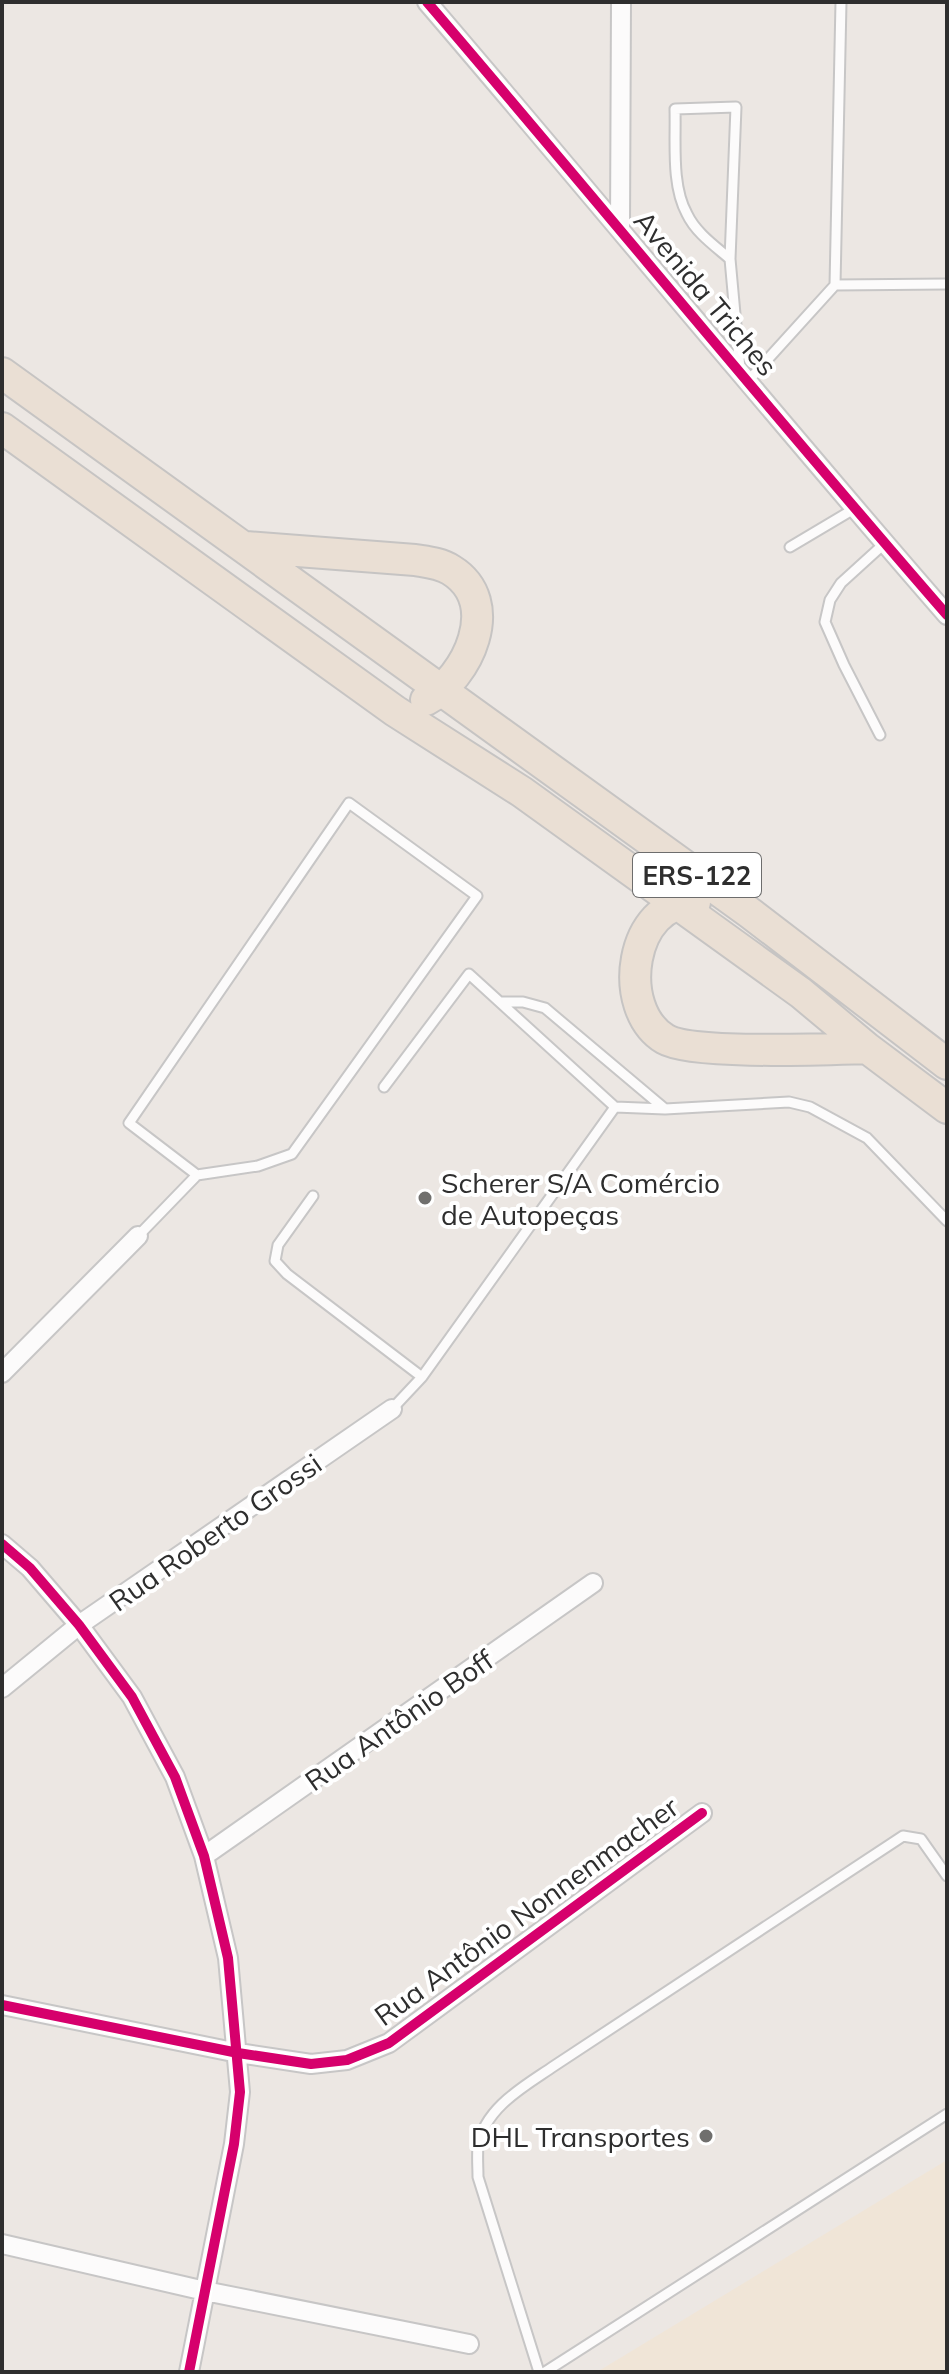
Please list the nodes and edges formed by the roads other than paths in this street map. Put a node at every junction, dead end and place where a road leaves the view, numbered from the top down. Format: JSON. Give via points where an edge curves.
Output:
{"nodes":[{"id":1,"x":427,"y":2,"type":"edge"},
{"id":2,"x":621,"y":2,"type":"edge"},
{"id":3,"x":841,"y":2,"type":"edge"},
{"id":4,"x":620,"y":227,"type":"junction"},
{"id":5,"x":730,"y":259,"type":"junction"},
{"id":6,"x":947,"y":284,"type":"edge"},
{"id":7,"x":835,"y":285,"type":"junction"},
{"id":8,"x":2,"y":373,"type":"edge"},
{"id":9,"x":744,"y":377,"type":"junction"},
{"id":10,"x":2,"y":428,"type":"edge"},
{"id":11,"x":854,"y":509,"type":"junction"},
{"id":12,"x":885,"y":543,"type":"junction"},
{"id":13,"x":246,"y":547,"type":"junction"},
{"id":14,"x":790,"y":547,"type":"dead end"},
{"id":15,"x":947,"y":615,"type":"edge"},
{"id":16,"x":442,"y":692,"type":"junction"},
{"id":17,"x":395,"y":711,"type":"junction"},
{"id":18,"x":880,"y":735,"type":"dead end"},
{"id":19,"x":677,"y":904,"type":"junction"},
{"id":20,"x":750,"y":913,"type":"junction"},
{"id":21,"x":500,"y":1002,"type":"junction"},
{"id":22,"x":867,"y":1048,"type":"junction"},
{"id":23,"x":947,"y":1064,"type":"edge"},
{"id":24,"x":384,"y":1087,"type":"dead end"},
{"id":25,"x":615,"y":1107,"type":"junction"},
{"id":26,"x":947,"y":1108,"type":"edge"},
{"id":27,"x":665,"y":1109,"type":"junction"},
{"id":28,"x":197,"y":1175,"type":"junction"},
{"id":29,"x":313,"y":1196,"type":"dead end"},
{"id":30,"x":947,"y":1221,"type":"edge"},
{"id":31,"x":138,"y":1236,"type":"joint"},
{"id":32,"x":2,"y":1373,"type":"edge"},
{"id":33,"x":422,"y":1377,"type":"junction"},
{"id":34,"x":392,"y":1409,"type":"joint"},
{"id":35,"x":2,"y":1544,"type":"edge"},
{"id":36,"x":593,"y":1583,"type":"dead end"},
{"id":37,"x":79,"y":1625,"type":"junction"},
{"id":38,"x":2,"y":1688,"type":"edge"},
{"id":39,"x":702,"y":1813,"type":"dead end"},
{"id":40,"x":204,"y":1856,"type":"junction"},
{"id":41,"x":947,"y":1876,"type":"edge"},
{"id":42,"x":2,"y":2005,"type":"edge"},
{"id":43,"x":238,"y":2053,"type":"junction"},
{"id":44,"x":947,"y":2114,"type":"edge"},
{"id":45,"x":2,"y":2244,"type":"edge"},
{"id":46,"x":205,"y":2291,"type":"junction"},
{"id":47,"x":469,"y":2344,"type":"dead end"},
{"id":48,"x":189,"y":2372,"type":"edge"},
{"id":49,"x":542,"y":2372,"type":"edge"}],
"edges":[{"from":1,"to":4,"type":"street","name":"Avenida Triches"},
{"from":2,"to":4,"type":"street"},
{"from":3,"to":7,"type":"lane"},
{"from":4,"to":9,"type":"street","name":"Avenida Triches"},
{"from":5,"to":5,"type":"lane","via":[[736,107],[675,109],[677,185],[686,214]]},
{"from":5,"to":9,"type":"lane"},
{"from":6,"to":7,"type":"lane"},
{"from":7,"to":9,"type":"lane"},
{"from":8,"to":13,"type":"highway","number":"ERS-122"},
{"from":9,"to":11,"type":"street","name":"Avenida Triches"},
{"from":10,"to":17,"type":"highway","number":"ERS-122"},
{"from":11,"to":12,"type":"street","name":"Avenida Triches"},
{"from":11,"to":14,"type":"lane"},
{"from":12,"to":15,"type":"street","name":"Avenida Triches"},
{"from":12,"to":18,"type":"lane","via":[[841,583],[825,622]]},
{"from":13,"to":16,"type":"highway","number":"ERS-122"},
{"from":13,"to":16,"type":"highway","via":[[415,560],[453,571],[469,589],[476,627],[466,660]]},
{"from":16,"to":17,"type":"highway"},
{"from":16,"to":20,"type":"highway","number":"ERS-122"},
{"from":17,"to":19,"type":"highway","number":"ERS-122","via":[[522,792]]},
{"from":19,"to":20,"type":"highway","via":[[706,903]]},
{"from":19,"to":22,"type":"highway","number":"ERS-122"},
{"from":19,"to":22,"type":"highway","via":[[652,921],[637,954],[637,995],[648,1021],[665,1039],[695,1048]]},
{"from":20,"to":23,"type":"highway","number":"ERS-122"},
{"from":21,"to":24,"type":"lane","via":[[469,974]]},
{"from":21,"to":25,"type":"lane"},
{"from":21,"to":27,"type":"lane","via":[[545,1008]]},
{"from":22,"to":26,"type":"highway","number":"ERS-122"},
{"from":25,"to":27,"type":"lane"},
{"from":25,"to":33,"type":"lane"},
{"from":27,"to":30,"type":"lane","via":[[789,1102],[810,1107],[867,1138]]},
{"from":28,"to":28,"type":"lane","via":[[258,1166],[292,1154],[477,896],[349,803],[129,1123]]},
{"from":28,"to":31,"type":"lane"},
{"from":29,"to":33,"type":"lane","via":[[278,1245],[275,1261]]},
{"from":31,"to":32,"type":"street"},
{"from":33,"to":34,"type":"lane"},
{"from":34,"to":37,"type":"street","name":"Rua Roberto Grossi"},
{"from":35,"to":37,"type":"street"},
{"from":36,"to":40,"type":"street","name":"Rua Antônio Boff"},
{"from":37,"to":38,"type":"street","name":"Rua Roberto Grossi"},
{"from":37,"to":40,"type":"street","via":[[132,1697],[168,1764]]},
{"from":39,"to":43,"type":"street","name":"Rua Antônio Nonnenmacher","via":[[389,2043],[347,2060],[311,2064]]},
{"from":40,"to":43,"type":"street","via":[[228,1958]]},
{"from":41,"to":49,"type":"lane","via":[[921,1839],[903,1836],[554,2066],[487,2119],[478,2145],[478,2177]]},
{"from":42,"to":43,"type":"street","name":"Rua Antônio Nonnenmacher"},
{"from":43,"to":46,"type":"street","via":[[234,2144]]},
{"from":44,"to":49,"type":"lane"},
{"from":45,"to":46,"type":"street"},
{"from":46,"to":47,"type":"street"},
{"from":46,"to":48,"type":"street"}]}
